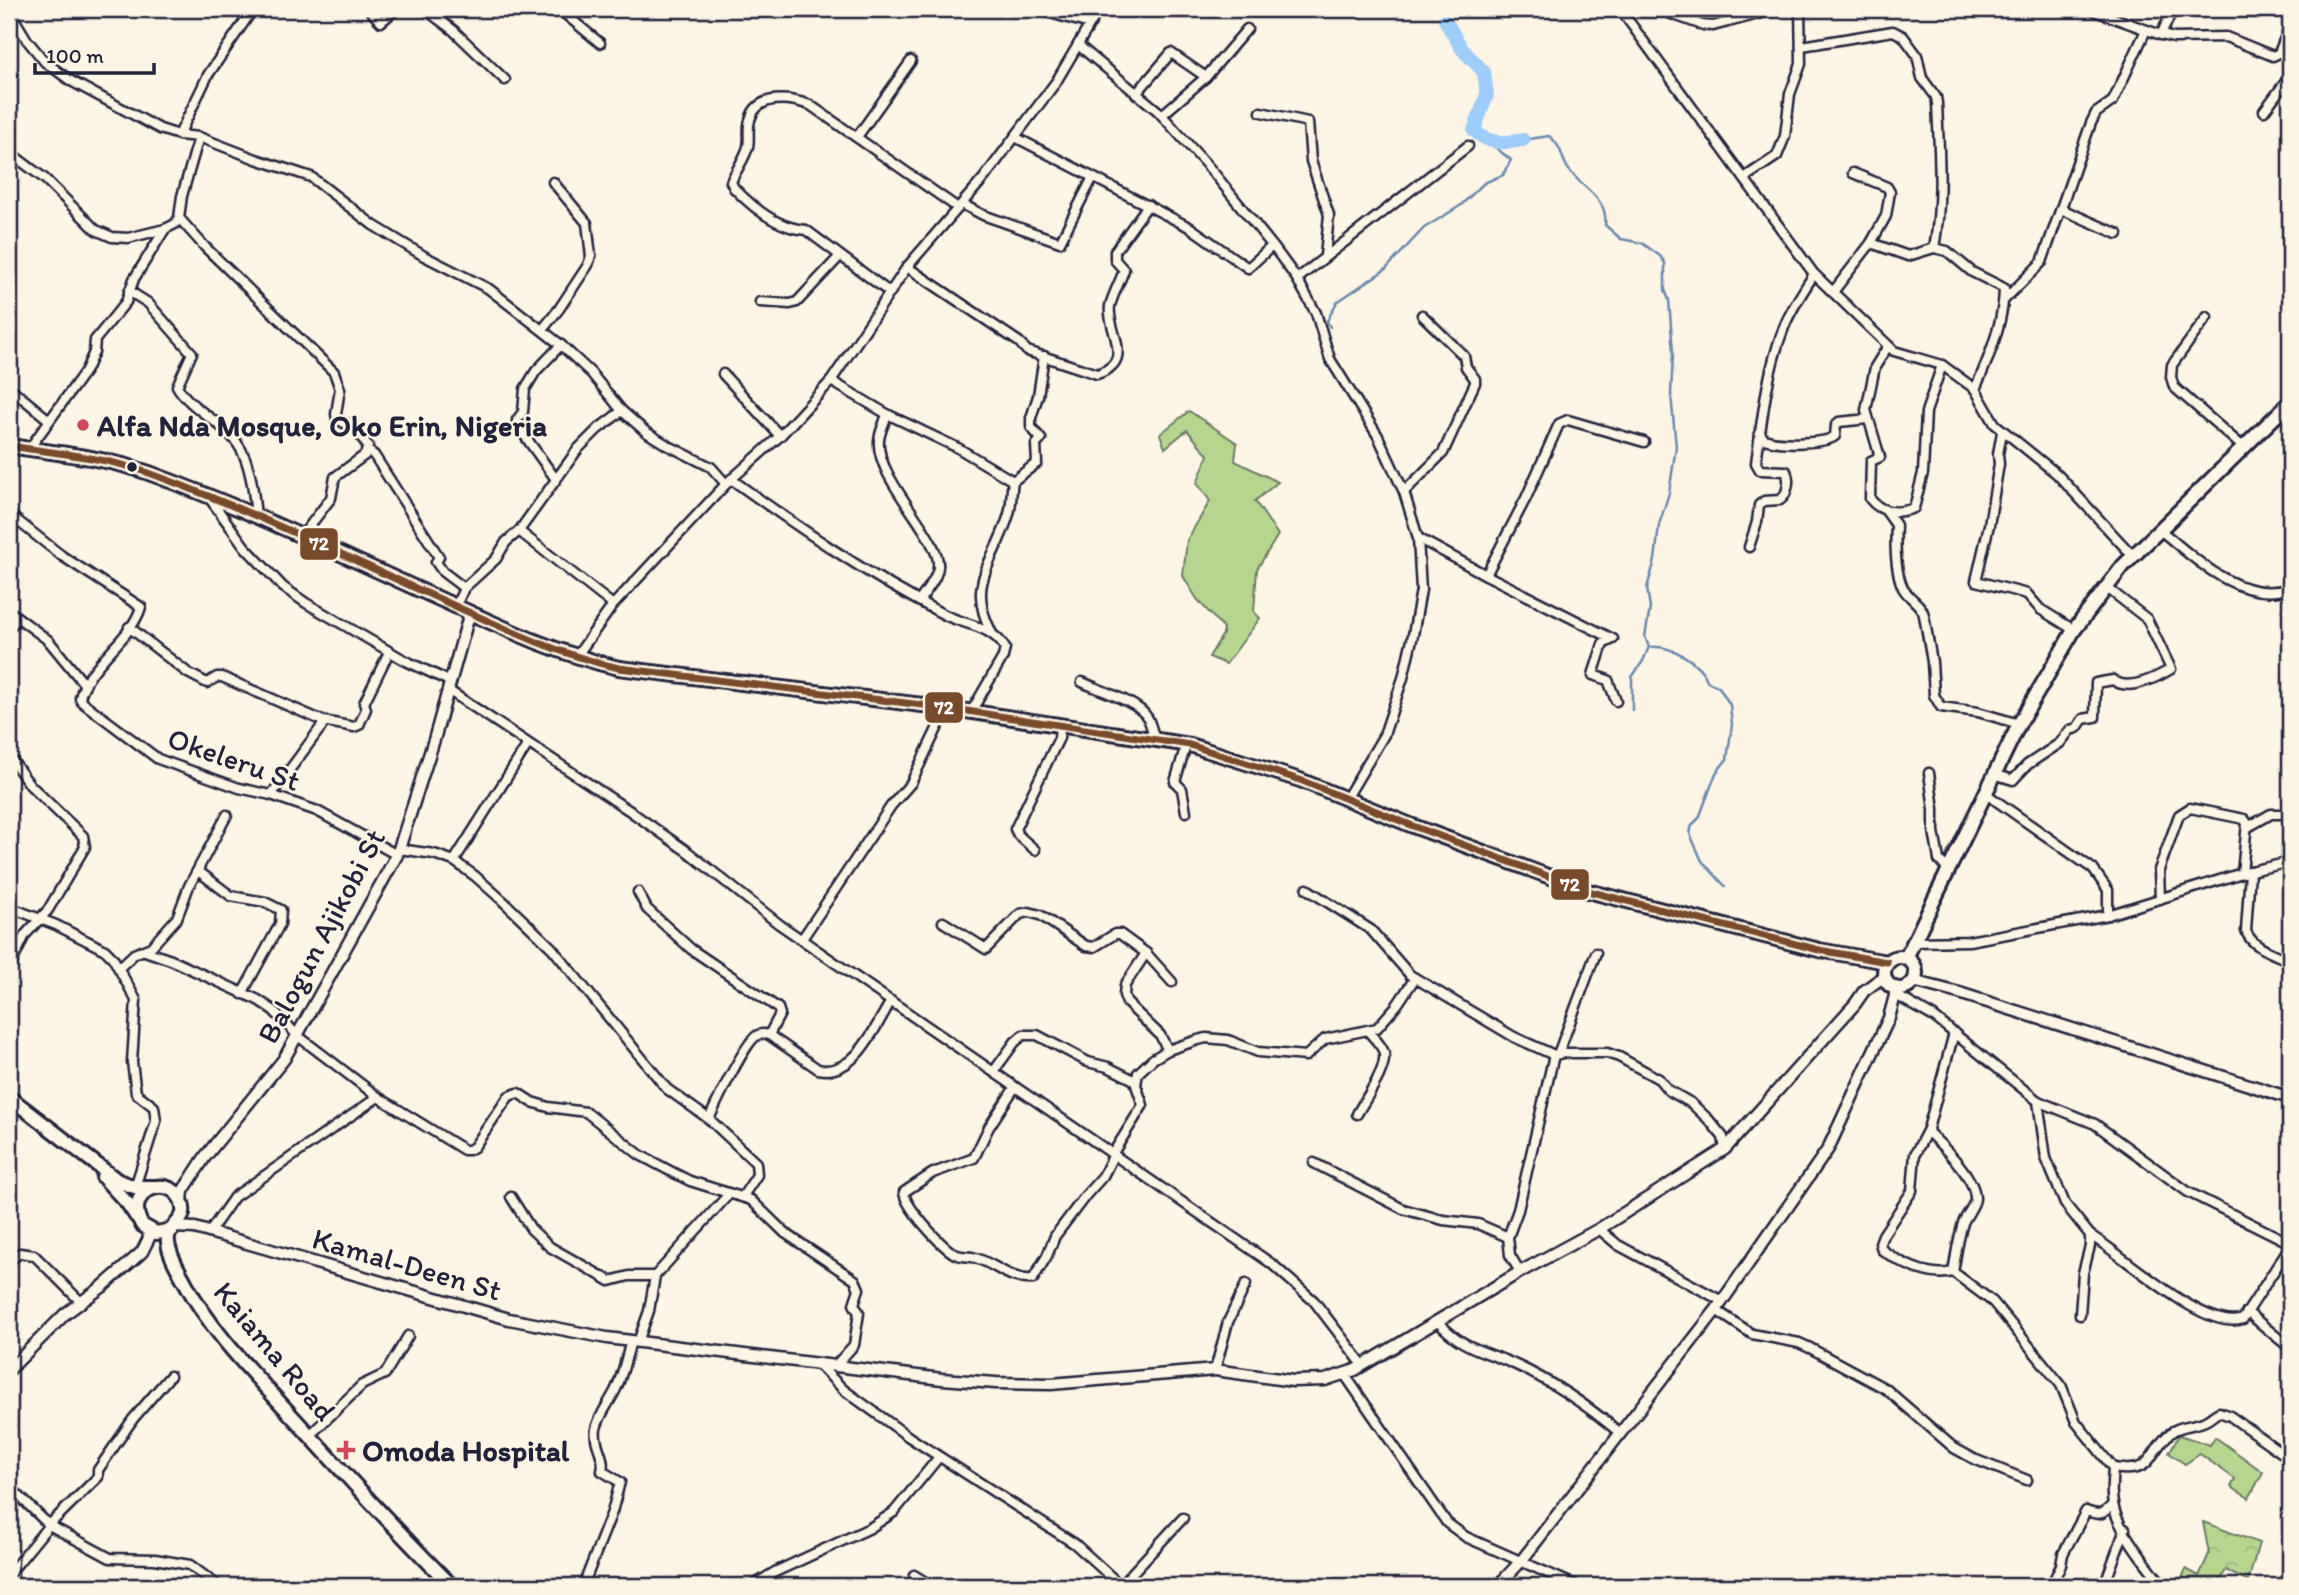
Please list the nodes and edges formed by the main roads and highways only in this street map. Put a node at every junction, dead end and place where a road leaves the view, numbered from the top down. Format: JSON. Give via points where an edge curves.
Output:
{"nodes":[{"id":1,"x":2290,"y":402,"type":"edge"},
{"id":2,"x":9,"y":446,"type":"edge"},
{"id":3,"x":1906,"y":958,"type":"junction"},
{"id":4,"x":1885,"y":970,"type":"junction"},
{"id":5,"x":9,"y":1097,"type":"edge"},
{"id":6,"x":9,"y":1104,"type":"edge"},
{"id":7,"x":160,"y":1187,"type":"junction"},
{"id":8,"x":137,"y":1217,"type":"junction"},
{"id":9,"x":173,"y":1228,"type":"junction"},
{"id":10,"x":150,"y":1231,"type":"junction"},
{"id":11,"x":443,"y":1586,"type":"edge"},
{"id":12,"x":452,"y":1586,"type":"edge"}],
"edges":[{"from":1,"to":3,"type":"main road","via":[[2158,529],[2105,587],[2074,630],[1994,774]]},
{"from":2,"to":4,"type":"main road","via":[[147,472],[576,657],[619,668],[947,708],[1186,745],[1300,780],[1588,891]]},
{"from":3,"to":4,"type":"main road","via":[[1893,958]]},
{"from":3,"to":4,"type":"main road","via":[[1916,971],[1906,987],[1896,991]]},
{"from":5,"to":7,"type":"main road","via":[[125,1184]]},
{"from":6,"to":8,"type":"main road","via":[[109,1182]]},
{"from":7,"to":8,"type":"main road","via":[[142,1195]]},
{"from":7,"to":9,"type":"main road","via":[[176,1194],[182,1208]]},
{"from":8,"to":10,"type":"main road"},
{"from":9,"to":10,"type":"main road","via":[[164,1233]]},
{"from":9,"to":12,"type":"main road","name":"Kaiama Road","via":[[168,1236],[170,1248],[200,1308],[254,1374]]},
{"from":10,"to":11,"type":"main road","name":"Kaiama Road","via":[[186,1298],[212,1334]]}]}
